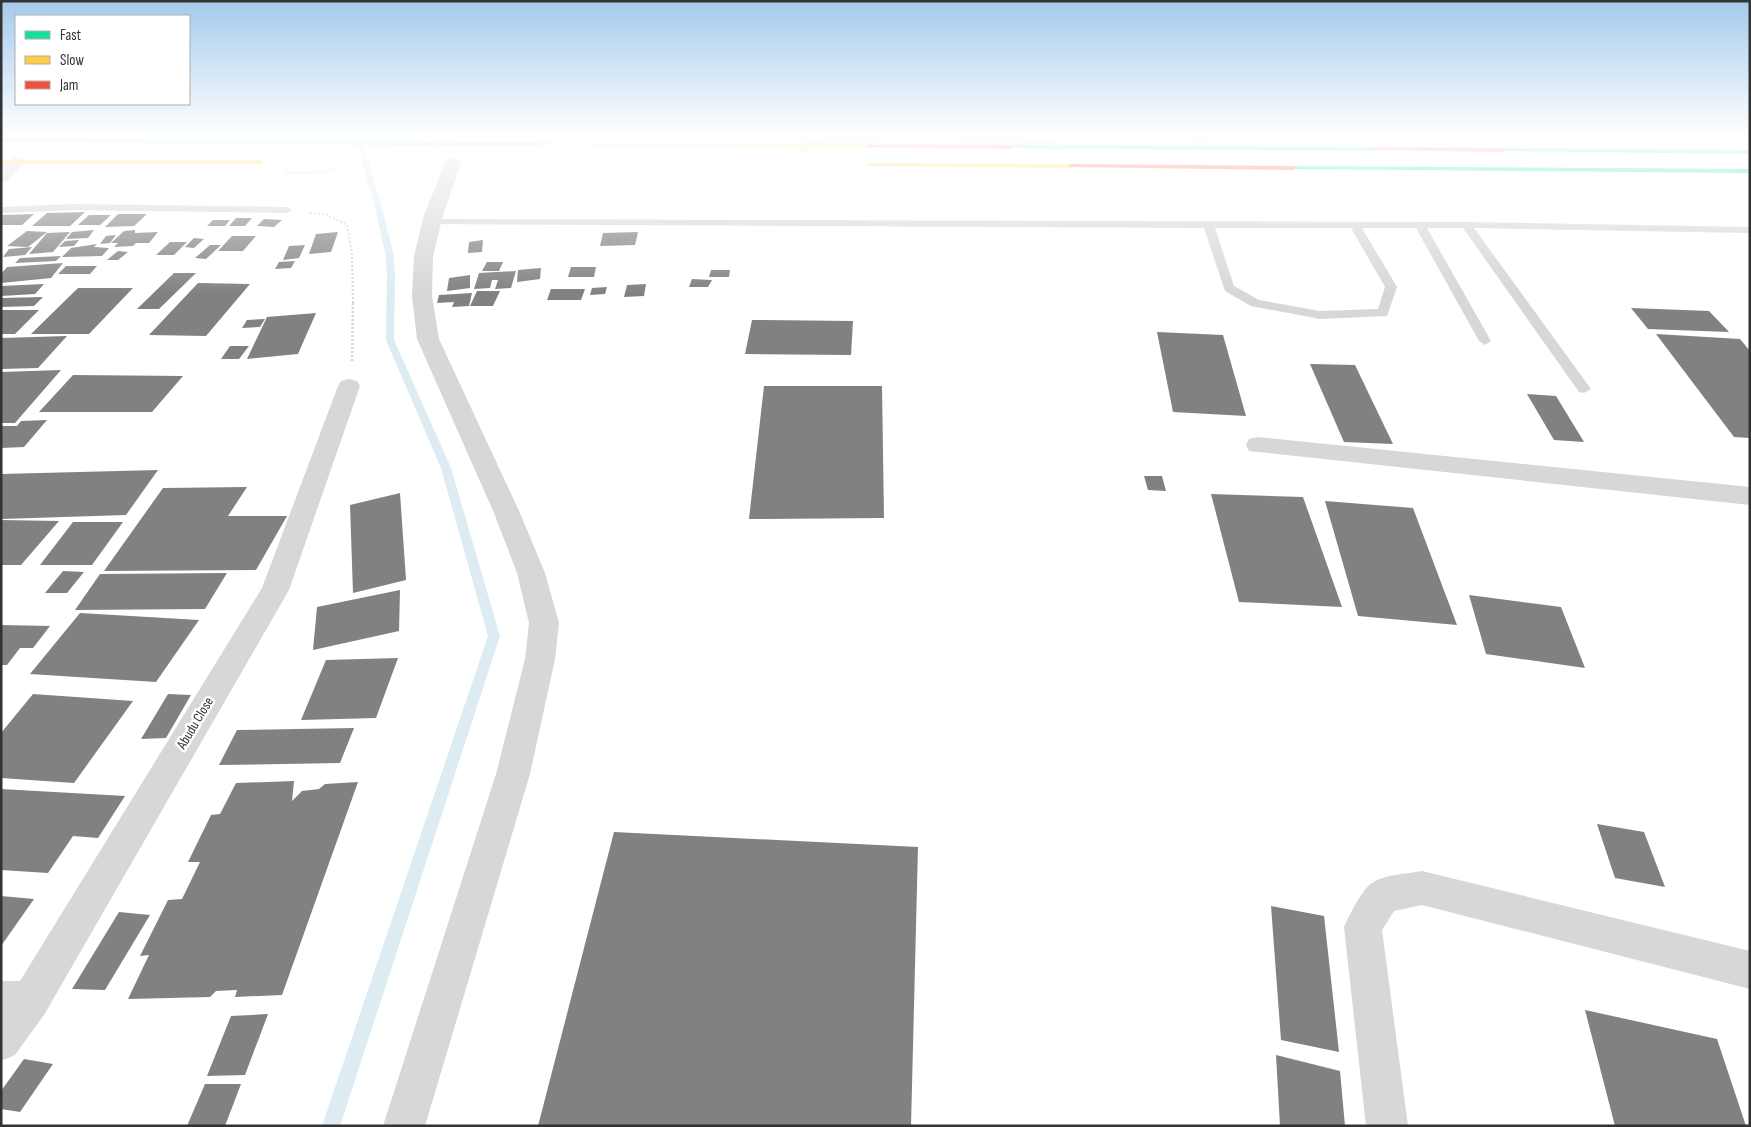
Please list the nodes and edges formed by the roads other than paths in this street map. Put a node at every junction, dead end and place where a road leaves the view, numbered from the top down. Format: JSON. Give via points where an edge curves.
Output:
{"nodes":[{"id":1,"x":438,"y":189,"type":"edge"},
{"id":2,"x":1,"y":210,"type":"edge"},
{"id":3,"x":287,"y":210,"type":"road end"},
{"id":4,"x":432,"y":222,"type":"junction"},
{"id":5,"x":1208,"y":224,"type":"junction"},
{"id":6,"x":1356,"y":225,"type":"junction"},
{"id":7,"x":1420,"y":225,"type":"junction"},
{"id":8,"x":1466,"y":225,"type":"junction"},
{"id":9,"x":1750,"y":230,"type":"edge"},
{"id":10,"x":1485,"y":341,"type":"dead end"},
{"id":11,"x":349,"y":386,"type":"road end"},
{"id":12,"x":1584,"y":389,"type":"dead end"},
{"id":13,"x":1258,"y":445,"type":"dead end"},
{"id":14,"x":1750,"y":496,"type":"edge"},
{"id":15,"x":1750,"y":970,"type":"edge"},
{"id":16,"x":15,"y":1001,"type":"edge"},
{"id":17,"x":1,"y":1041,"type":"edge"},
{"id":18,"x":404,"y":1126,"type":"edge"},
{"id":19,"x":1386,"y":1126,"type":"edge"}],
"edges":[{"from":1,"to":4,"type":"street"},
{"from":2,"to":3,"type":"lane","via":[[73,207]]},
{"from":4,"to":5,"type":"lane"},
{"from":4,"to":18,"type":"street","via":[[422,270],[428,338],[514,530],[531,573],[544,623],[540,659],[513,774]]},
{"from":5,"to":6,"type":"lane"},
{"from":5,"to":6,"type":"lane","via":[[1229,288],[1255,303],[1320,315],[1383,313],[1391,287]]},
{"from":6,"to":7,"type":"lane"},
{"from":7,"to":8,"type":"lane"},
{"from":7,"to":10,"type":"lane"},
{"from":8,"to":9,"type":"lane"},
{"from":8,"to":12,"type":"lane"},
{"from":11,"to":16,"type":"street","name":"Abudu Close","via":[[275,590]]},
{"from":13,"to":14,"type":"street"},
{"from":15,"to":19,"type":"street","via":[[1422,888],[1383,896],[1363,927]]},
{"from":16,"to":17,"type":"street","name":"Abudu Close"}]}
